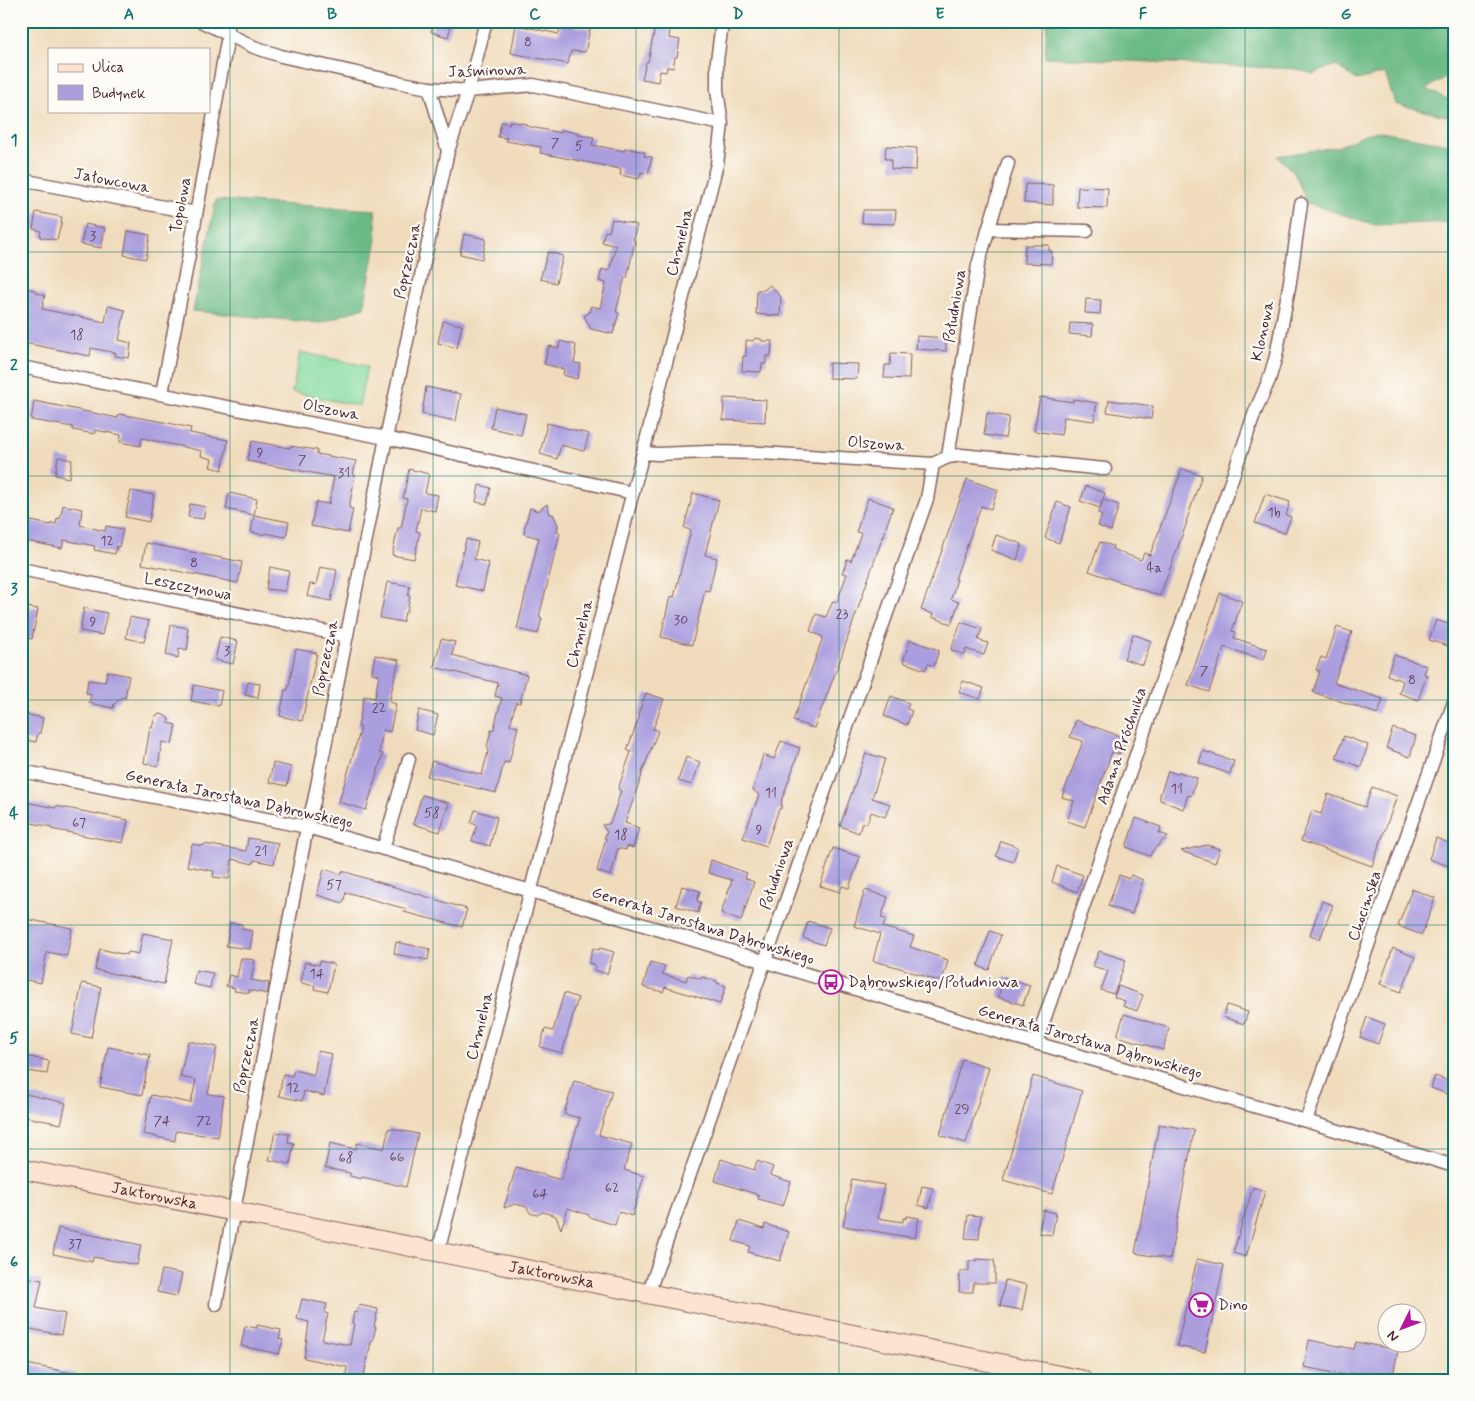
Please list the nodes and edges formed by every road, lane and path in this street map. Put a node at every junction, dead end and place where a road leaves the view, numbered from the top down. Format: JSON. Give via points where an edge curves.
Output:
{"nodes":[{"id":1,"x":201,"y":21,"type":"edge"},
{"id":2,"x":228,"y":21,"type":"edge"},
{"id":3,"x":486,"y":21,"type":"edge"},
{"id":4,"x":725,"y":21,"type":"edge"},
{"id":5,"x":228,"y":35,"type":"junction"},
{"id":6,"x":429,"y":88,"type":"junction"},
{"id":7,"x":468,"y":91,"type":"junction"},
{"id":8,"x":722,"y":124,"type":"junction"},
{"id":9,"x":448,"y":151,"type":"junction"},
{"id":10,"x":1008,"y":163,"type":"dead end"},
{"id":11,"x":21,"y":180,"type":"edge"},
{"id":12,"x":1301,"y":204,"type":"dead end"},
{"id":13,"x":196,"y":213,"type":"junction"},
{"id":14,"x":988,"y":229,"type":"junction"},
{"id":15,"x":1087,"y":231,"type":"dead end"},
{"id":16,"x":21,"y":367,"type":"edge"},
{"id":17,"x":162,"y":393,"type":"junction"},
{"id":18,"x":386,"y":438,"type":"junction"},
{"id":19,"x":643,"y":453,"type":"junction"},
{"id":20,"x":948,"y":457,"type":"junction"},
{"id":21,"x":1239,"y":460,"type":"joint"},
{"id":22,"x":932,"y":464,"type":"junction"},
{"id":23,"x":1105,"y":469,"type":"dead end"},
{"id":24,"x":633,"y":493,"type":"junction"},
{"id":25,"x":21,"y":569,"type":"edge"},
{"id":26,"x":347,"y":636,"type":"junction"},
{"id":27,"x":1454,"y":702,"type":"edge"},
{"id":28,"x":408,"y":759,"type":"dead end"},
{"id":29,"x":21,"y":771,"type":"edge"},
{"id":30,"x":307,"y":827,"type":"junction"},
{"id":31,"x":382,"y":849,"type":"junction"},
{"id":32,"x":531,"y":891,"type":"junction"},
{"id":33,"x":764,"y":962,"type":"junction"},
{"id":34,"x":1036,"y":1044,"type":"junction"},
{"id":35,"x":1306,"y":1121,"type":"junction"},
{"id":36,"x":1454,"y":1166,"type":"edge"},
{"id":37,"x":21,"y":1169,"type":"edge"},
{"id":38,"x":234,"y":1211,"type":"junction"},
{"id":39,"x":438,"y":1252,"type":"junction"},
{"id":40,"x":648,"y":1294,"type":"junction"},
{"id":41,"x":216,"y":1304,"type":"dead end"},
{"id":42,"x":1082,"y":1380,"type":"edge"}],
"edges":[{"from":1,"to":5,"type":"street","name":"Jaśminowa"},
{"from":2,"to":5,"type":"street","name":"Topolowa"},
{"from":3,"to":7,"type":"street","name":"Poprzeczna"},
{"from":4,"to":8,"type":"street","name":"Chmielna","via":[[717,61]]},
{"from":5,"to":6,"type":"street","name":"Jaśminowa","via":[[281,56]]},
{"from":5,"to":13,"type":"street","name":"Topolowa"},
{"from":6,"to":7,"type":"street","name":"Jaśminowa"},
{"from":6,"to":9,"type":"street"},
{"from":7,"to":8,"type":"street","name":"Jaśminowa","via":[[533,85]]},
{"from":7,"to":9,"type":"street","name":"Poprzeczna"},
{"from":8,"to":19,"type":"street","name":"Chmielna","via":[[717,164]]},
{"from":9,"to":18,"type":"street","name":"Poprzeczna"},
{"from":10,"to":14,"type":"street","name":"Południowa"},
{"from":11,"to":13,"type":"street","name":"Jałowcowa"},
{"from":12,"to":21,"type":"street","name":"Klonowa","via":[[1276,356]]},
{"from":13,"to":17,"type":"street","name":"Topolowa"},
{"from":14,"to":15,"type":"street"},
{"from":14,"to":20,"type":"street","name":"Południowa","via":[[978,265]]},
{"from":16,"to":17,"type":"street","name":"Olszowa"},
{"from":17,"to":18,"type":"street","name":"Olszowa"},
{"from":18,"to":24,"type":"street","name":"Olszowa"},
{"from":18,"to":26,"type":"street","name":"Poprzeczna"},
{"from":19,"to":22,"type":"street","name":"Olszowa","via":[[762,452]]},
{"from":19,"to":24,"type":"street","name":"Chmielna"},
{"from":20,"to":22,"type":"street","name":"Olszowa"},
{"from":20,"to":23,"type":"street","name":"Olszowa","via":[[961,455]]},
{"from":21,"to":34,"type":"street","name":"Adama Próchnika"},
{"from":22,"to":33,"type":"street","name":"Południowa","via":[[926,499]]},
{"from":24,"to":32,"type":"street","name":"Chmielna"},
{"from":25,"to":26,"type":"street","name":"Leszczynowa"},
{"from":26,"to":30,"type":"street","name":"Poprzeczna"},
{"from":27,"to":35,"type":"street","name":"Chocimska"},
{"from":28,"to":31,"type":"street"},
{"from":29,"to":30,"type":"street","name":"Generała Jarosława Dąbrowskiego"},
{"from":30,"to":31,"type":"street","name":"Generała Jarosława Dąbrowskiego"},
{"from":30,"to":38,"type":"street","name":"Poprzeczna"},
{"from":31,"to":32,"type":"street","name":"Generała Jarosława Dąbrowskiego"},
{"from":32,"to":33,"type":"street","name":"Generała Jarosława Dąbrowskiego"},
{"from":32,"to":39,"type":"street","name":"Chmielna"},
{"from":33,"to":34,"type":"street","name":"Generała Jarosława Dąbrowskiego"},
{"from":33,"to":40,"type":"street","name":"Południowa"},
{"from":34,"to":35,"type":"street","name":"Generała Jarosława Dąbrowskiego"},
{"from":35,"to":36,"type":"street","name":"Generała Jarosława Dąbrowskiego"},
{"from":37,"to":38,"type":"main road","name":"Jaktorowska"},
{"from":38,"to":39,"type":"main road","name":"Jaktorowska"},
{"from":38,"to":41,"type":"street","name":"Poprzeczna"},
{"from":39,"to":40,"type":"main road","name":"Jaktorowska"},
{"from":40,"to":42,"type":"main road","name":"Jaktorowska"}]}
